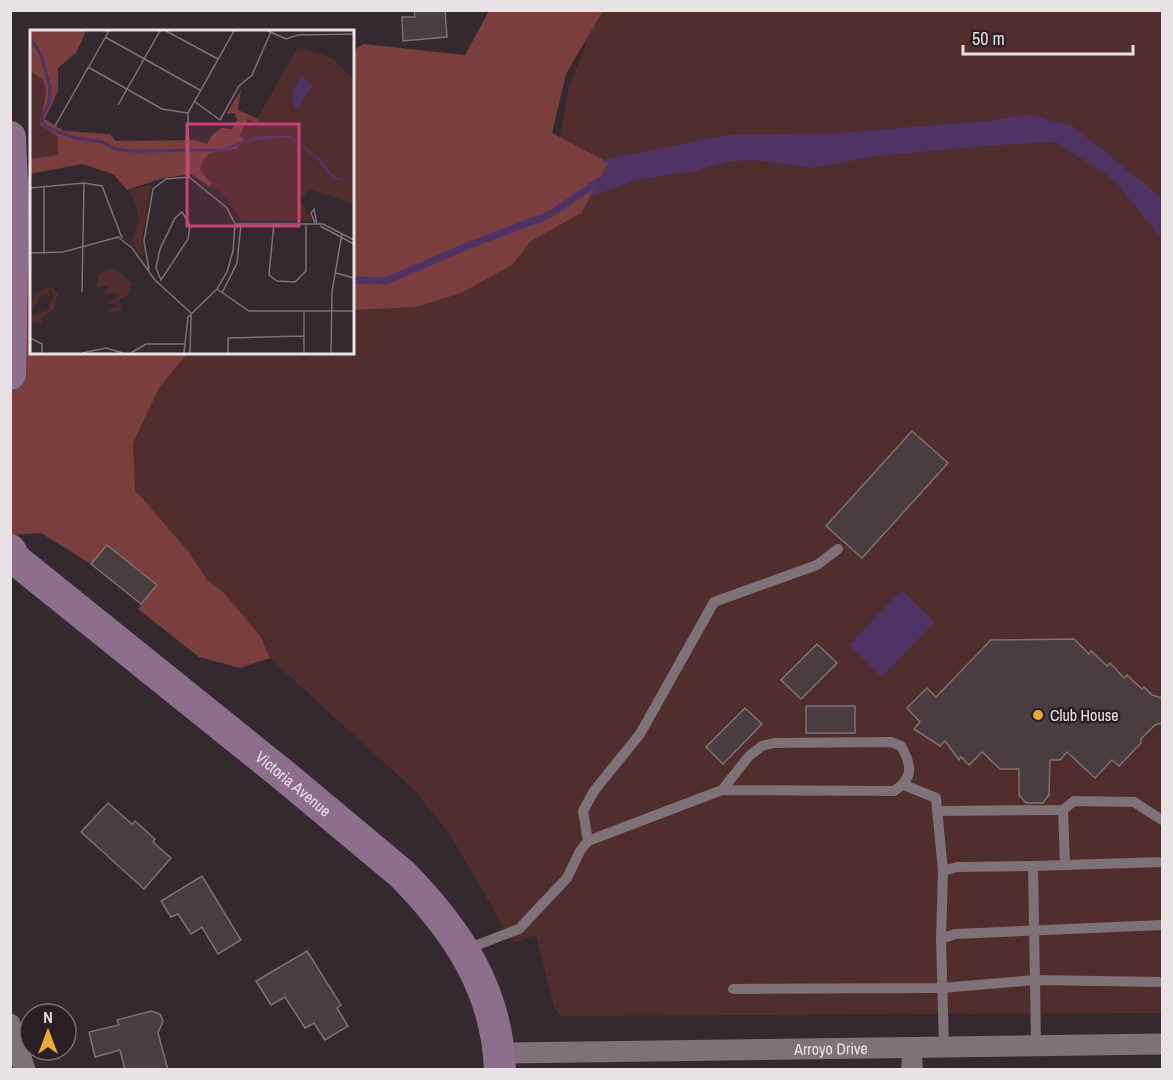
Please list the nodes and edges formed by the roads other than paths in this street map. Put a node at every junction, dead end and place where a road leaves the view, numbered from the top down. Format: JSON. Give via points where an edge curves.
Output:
{"nodes":[{"id":1,"x":10,"y":137,"type":"edge"},
{"id":2,"x":10,"y":374,"type":"edge"},
{"id":3,"x":838,"y":549,"type":"dead end"},
{"id":4,"x":12,"y":557,"type":"edge"},
{"id":5,"x":904,"y":784,"type":"junction"},
{"id":6,"x":722,"y":790,"type":"junction"},
{"id":7,"x":1063,"y":810,"type":"junction"},
{"id":8,"x":937,"y":811,"type":"junction"},
{"id":9,"x":1162,"y":820,"type":"edge"},
{"id":10,"x":588,"y":842,"type":"junction"},
{"id":11,"x":1162,"y":862,"type":"edge"},
{"id":12,"x":1065,"y":864,"type":"junction"},
{"id":13,"x":1033,"y":866,"type":"junction"},
{"id":14,"x":943,"y":871,"type":"junction"},
{"id":15,"x":1162,"y":926,"type":"edge"},
{"id":16,"x":1035,"y":930,"type":"junction"},
{"id":17,"x":941,"y":939,"type":"junction"},
{"id":18,"x":464,"y":950,"type":"junction"},
{"id":19,"x":1035,"y":980,"type":"junction"},
{"id":20,"x":1162,"y":982,"type":"edge"},
{"id":21,"x":941,"y":988,"type":"junction"},
{"id":22,"x":733,"y":989,"type":"dead end"},
{"id":23,"x":10,"y":1024,"type":"edge"},
{"id":24,"x":1162,"y":1044,"type":"edge"},
{"id":25,"x":1036,"y":1046,"type":"junction"},
{"id":26,"x":912,"y":1048,"type":"junction"},
{"id":27,"x":944,"y":1048,"type":"junction"},
{"id":28,"x":568,"y":1060,"type":"edge"},
{"id":29,"x":500,"y":1061,"type":"edge"},
{"id":30,"x":25,"y":1070,"type":"edge"},
{"id":31,"x":912,"y":1070,"type":"edge"}],
"edges":[{"from":1,"to":2,"type":"street"},
{"from":3,"to":10,"type":"lane","via":[[817,565],[714,602],[640,734],[594,791],[583,811]]},
{"from":4,"to":18,"type":"street","name":"Victoria Avenue","via":[[402,874],[442,918]]},
{"from":5,"to":6,"type":"lane","via":[[894,790]]},
{"from":5,"to":6,"type":"lane","via":[[909,766],[901,746],[891,742],[774,743],[749,756]]},
{"from":5,"to":8,"type":"lane","via":[[936,798]]},
{"from":6,"to":10,"type":"lane"},
{"from":7,"to":8,"type":"lane"},
{"from":7,"to":9,"type":"lane","via":[[1074,801],[1134,802]]},
{"from":7,"to":12,"type":"lane"},
{"from":8,"to":14,"type":"lane"},
{"from":10,"to":18,"type":"lane","via":[[567,878],[519,929]]},
{"from":11,"to":12,"type":"lane"},
{"from":12,"to":13,"type":"lane"},
{"from":13,"to":14,"type":"lane","via":[[957,867]]},
{"from":13,"to":16,"type":"lane"},
{"from":14,"to":17,"type":"lane"},
{"from":15,"to":16,"type":"lane"},
{"from":16,"to":17,"type":"lane","via":[[955,934]]},
{"from":16,"to":19,"type":"lane"},
{"from":17,"to":21,"type":"lane"},
{"from":18,"to":29,"type":"street","name":"Victoria Avenue","via":[[495,1024]]},
{"from":19,"to":20,"type":"lane"},
{"from":19,"to":21,"type":"lane"},
{"from":19,"to":25,"type":"lane"},
{"from":21,"to":22,"type":"lane"},
{"from":21,"to":27,"type":"lane"},
{"from":23,"to":30,"type":"street"},
{"from":24,"to":25,"type":"street","name":"Arroyo Drive"},
{"from":25,"to":27,"type":"street","name":"Arroyo Drive"},
{"from":26,"to":27,"type":"street","name":"Arroyo Drive"},
{"from":26,"to":28,"type":"street","name":"Arroyo Drive"},
{"from":26,"to":31,"type":"street"},
{"from":28,"to":29,"type":"street","name":"Arroyo Drive"}]}
